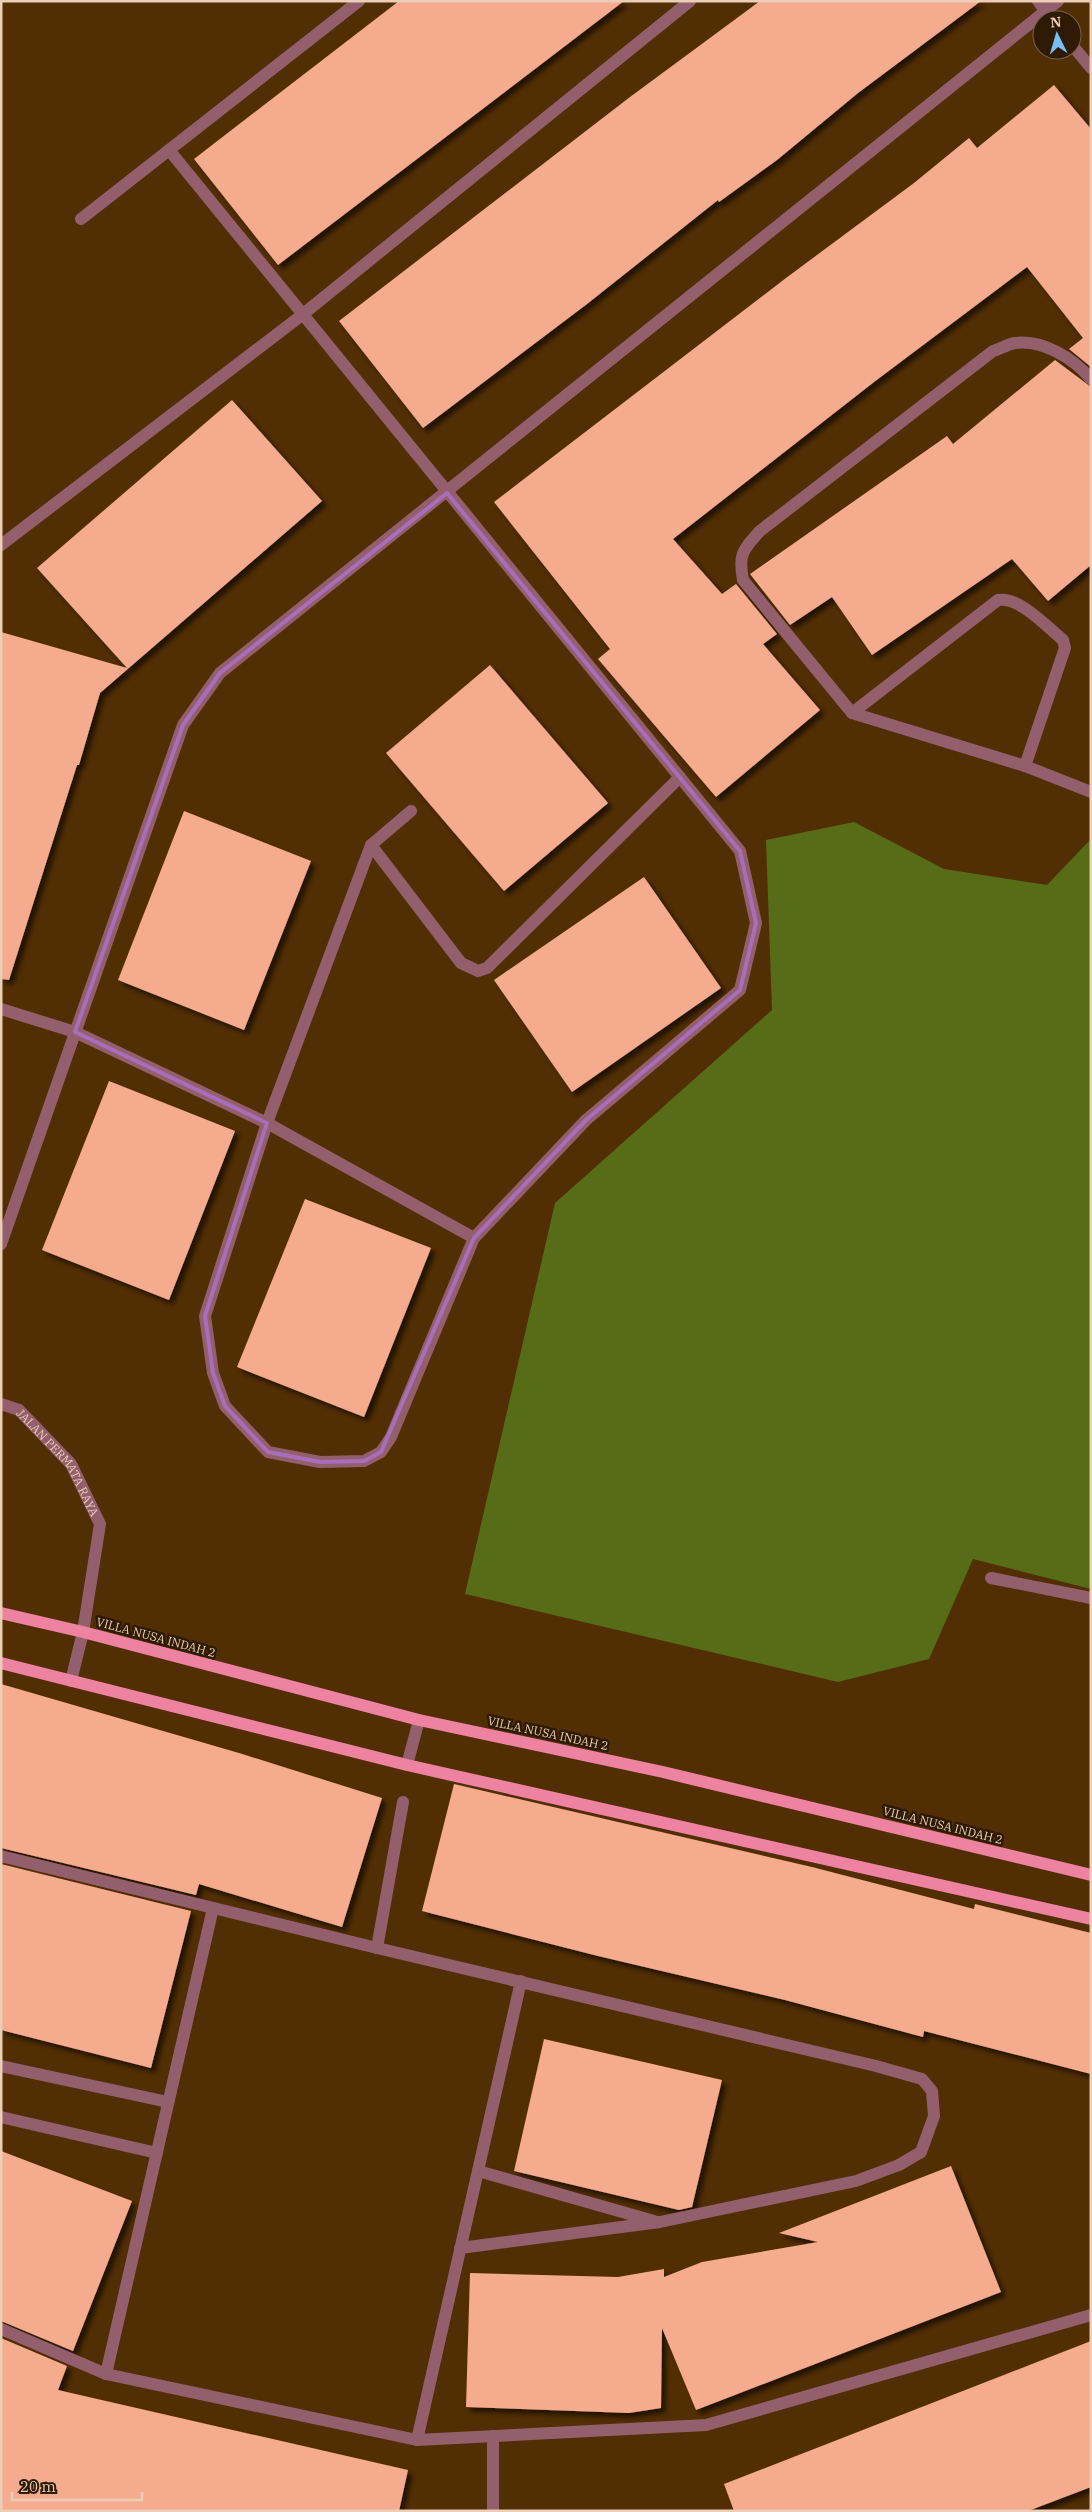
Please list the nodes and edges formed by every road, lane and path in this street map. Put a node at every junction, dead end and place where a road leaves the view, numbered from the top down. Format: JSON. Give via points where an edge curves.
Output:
{"nodes":[{"id":1,"x":359,"y":1,"type":"edge"},
{"id":2,"x":690,"y":1,"type":"edge"},
{"id":3,"x":1058,"y":1,"type":"edge"},
{"id":4,"x":1046,"y":10,"type":"edge"},
{"id":5,"x":1032,"y":21,"type":"edge"},
{"id":6,"x":1082,"y":57,"type":"edge"},
{"id":7,"x":1091,"y":68,"type":"edge"},
{"id":8,"x":169,"y":150,"type":"junction"},
{"id":9,"x":81,"y":219,"type":"dead end"},
{"id":10,"x":302,"y":315,"type":"junction"},
{"id":11,"x":1091,"y":379,"type":"edge"},
{"id":12,"x":446,"y":493,"type":"junction"},
{"id":13,"x":1,"y":546,"type":"edge"},
{"id":14,"x":852,"y":713,"type":"junction"},
{"id":15,"x":1025,"y":766,"type":"junction"},
{"id":16,"x":680,"y":777,"type":"junction"},
{"id":17,"x":1091,"y":792,"type":"edge"},
{"id":18,"x":411,"y":811,"type":"dead end"},
{"id":19,"x":371,"y":845,"type":"junction"},
{"id":20,"x":1,"y":1009,"type":"edge"},
{"id":21,"x":76,"y":1032,"type":"junction"},
{"id":22,"x":267,"y":1123,"type":"junction"},
{"id":23,"x":474,"y":1238,"type":"junction"},
{"id":24,"x":1,"y":1244,"type":"edge"},
{"id":25,"x":1,"y":1404,"type":"edge"},
{"id":26,"x":991,"y":1578,"type":"dead end"},
{"id":27,"x":1091,"y":1598,"type":"edge"},
{"id":28,"x":1,"y":1613,"type":"edge"},
{"id":29,"x":83,"y":1632,"type":"junction"},
{"id":30,"x":1,"y":1663,"type":"edge"},
{"id":31,"x":71,"y":1681,"type":"junction"},
{"id":32,"x":418,"y":1720,"type":"junction"},
{"id":33,"x":407,"y":1765,"type":"junction"},
{"id":34,"x":403,"y":1802,"type":"dead end"},
{"id":35,"x":1,"y":1856,"type":"edge"},
{"id":36,"x":1091,"y":1876,"type":"edge"},
{"id":37,"x":213,"y":1908,"type":"junction"},
{"id":38,"x":1091,"y":1919,"type":"edge"},
{"id":39,"x":377,"y":1948,"type":"junction"},
{"id":40,"x":521,"y":1981,"type":"junction"},
{"id":41,"x":1,"y":2066,"type":"edge"},
{"id":42,"x":168,"y":2102,"type":"junction"},
{"id":43,"x":1,"y":2117,"type":"edge"},
{"id":44,"x":157,"y":2153,"type":"junction"},
{"id":45,"x":478,"y":2171,"type":"junction"},
{"id":46,"x":660,"y":2222,"type":"junction"},
{"id":47,"x":460,"y":2248,"type":"junction"},
{"id":48,"x":1091,"y":2315,"type":"edge"},
{"id":49,"x":1,"y":2330,"type":"edge"},
{"id":50,"x":106,"y":2374,"type":"junction"},
{"id":51,"x":494,"y":2436,"type":"junction"},
{"id":52,"x":417,"y":2440,"type":"junction"},
{"id":53,"x":493,"y":2511,"type":"edge"}],
"edges":[{"from":1,"to":8,"type":"street"},
{"from":2,"to":10,"type":"street"},
{"from":3,"to":4,"type":"street"},
{"from":5,"to":12,"type":"street"},
{"from":6,"to":7,"type":"street"},
{"from":8,"to":9,"type":"street"},
{"from":8,"to":10,"type":"street"},
{"from":10,"to":12,"type":"street"},
{"from":10,"to":13,"type":"street"},
{"from":11,"to":14,"type":"street","via":[[1081,367],[1057,352],[1035,344],[1015,343],[993,351],[760,531],[746,547],[740,562],[744,580]]},
{"from":12,"to":16,"type":"street"},
{"from":12,"to":21,"type":"street","via":[[220,673],[183,725]]},
{"from":14,"to":15,"type":"street"},
{"from":14,"to":15,"type":"street","via":[[998,600],[1006,598],[1016,602],[1063,640],[1065,648]]},
{"from":15,"to":17,"type":"street"},
{"from":16,"to":19,"type":"street","via":[[487,968],[478,971],[461,963]]},
{"from":16,"to":23,"type":"street","via":[[740,850],[756,922],[740,990],[586,1120]]},
{"from":18,"to":19,"type":"street"},
{"from":19,"to":22,"type":"street"},
{"from":20,"to":21,"type":"street"},
{"from":21,"to":22,"type":"street"},
{"from":21,"to":24,"type":"street"},
{"from":22,"to":23,"type":"street"},
{"from":22,"to":23,"type":"street","via":[[205,1316],[212,1373],[225,1406],[268,1452],[320,1462],[364,1461],[381,1452],[391,1437]]},
{"from":25,"to":29,"type":"street","name":"JALAN PERMATA RAYA","via":[[18,1410],[71,1464],[100,1524]]},
{"from":26,"to":27,"type":"street"},
{"from":28,"to":29,"type":"main road","name":"VILLA NUSA INDAH 2"},
{"from":29,"to":31,"type":"street","name":"JALAN PERMATA RAYA"},
{"from":29,"to":32,"type":"main road","name":"VILLA NUSA INDAH 2"},
{"from":30,"to":31,"type":"main road"},
{"from":31,"to":33,"type":"main road"},
{"from":32,"to":33,"type":"street"},
{"from":32,"to":36,"type":"main road","name":"VILLA NUSA INDAH 2","via":[[664,1772]]},
{"from":33,"to":38,"type":"main road"},
{"from":34,"to":39,"type":"street"},
{"from":35,"to":37,"type":"street"},
{"from":37,"to":39,"type":"street"},
{"from":37,"to":42,"type":"street"},
{"from":39,"to":40,"type":"street"},
{"from":40,"to":45,"type":"street"},
{"from":40,"to":46,"type":"street","via":[[876,2066],[922,2079],[932,2091],[934,2116],[921,2152],[899,2166],[856,2181]]},
{"from":41,"to":42,"type":"street"},
{"from":42,"to":44,"type":"street"},
{"from":43,"to":44,"type":"street"},
{"from":44,"to":50,"type":"street"},
{"from":45,"to":46,"type":"street"},
{"from":45,"to":47,"type":"street"},
{"from":46,"to":47,"type":"street"},
{"from":47,"to":52,"type":"street"},
{"from":48,"to":51,"type":"street","via":[[706,2425]]},
{"from":49,"to":50,"type":"street"},
{"from":50,"to":52,"type":"street"},
{"from":51,"to":52,"type":"street"},
{"from":51,"to":53,"type":"street"}]}
